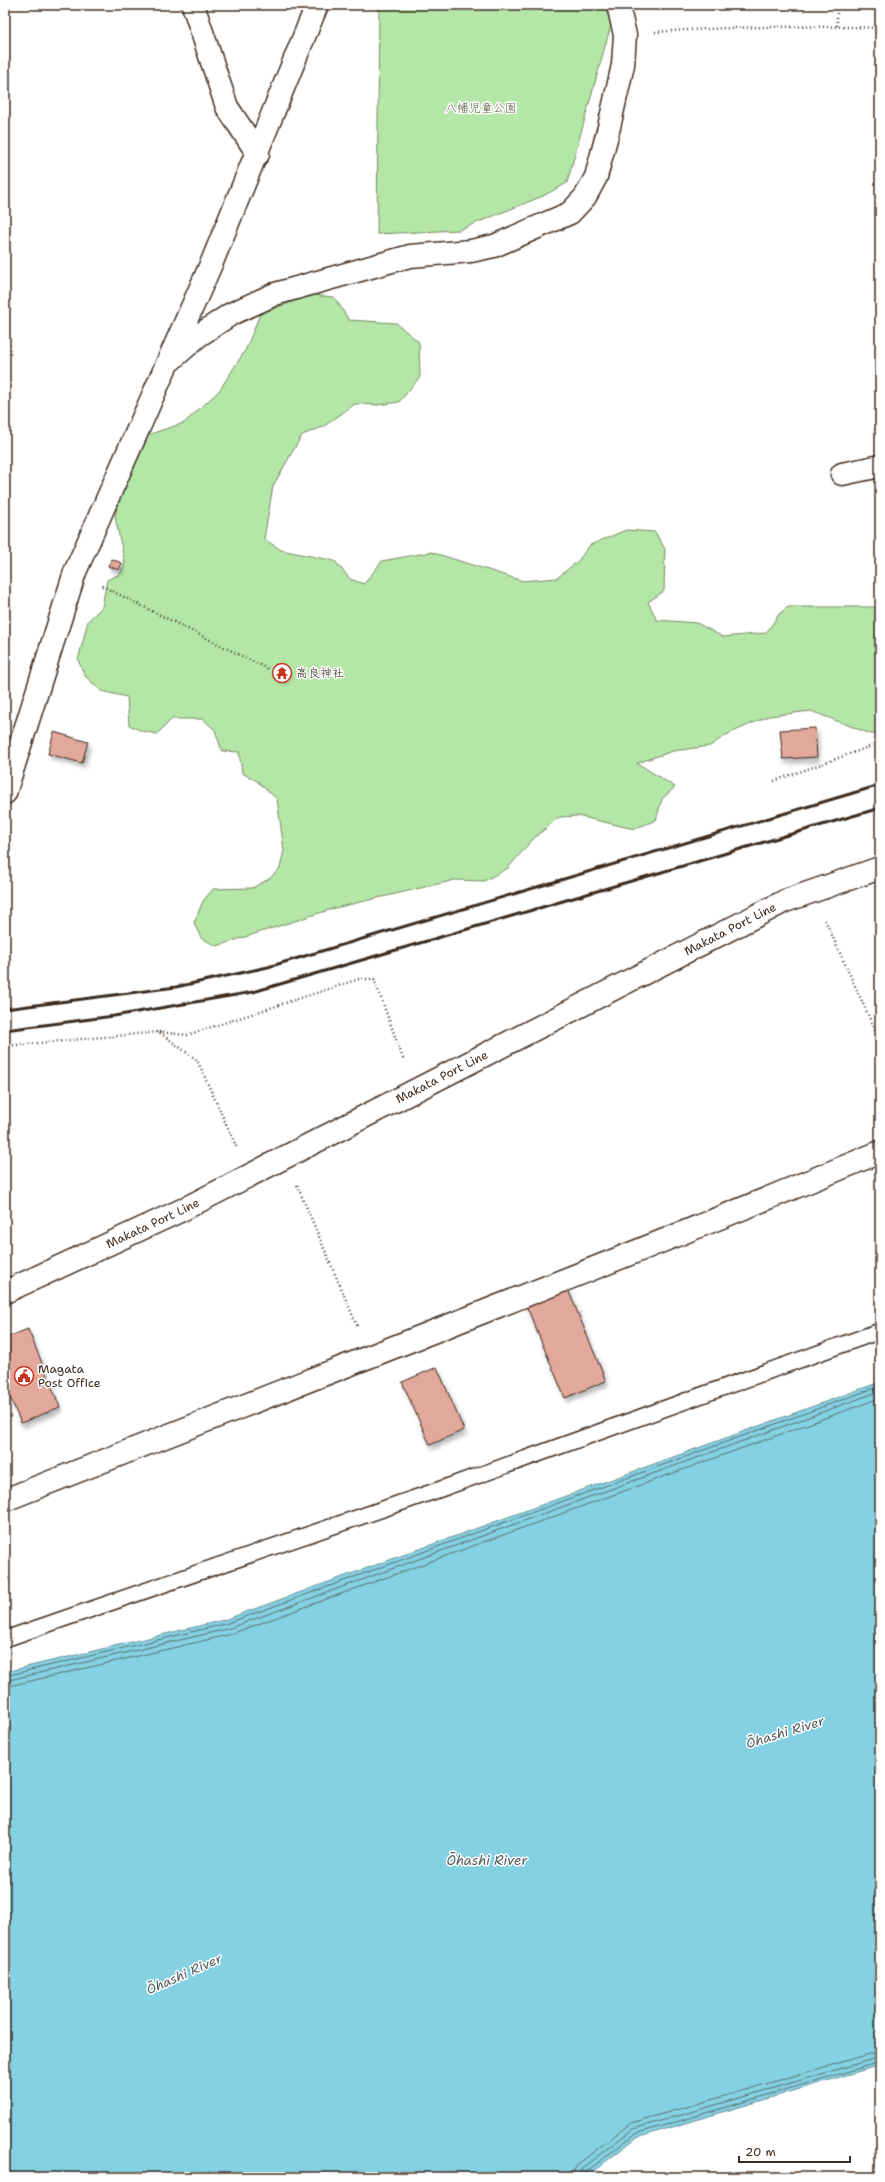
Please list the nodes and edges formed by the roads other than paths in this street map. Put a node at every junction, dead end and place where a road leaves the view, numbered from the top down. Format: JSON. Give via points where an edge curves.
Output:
{"nodes":[{"id":1,"x":193,"y":5,"type":"edge"},
{"id":2,"x":317,"y":5,"type":"edge"},
{"id":3,"x":618,"y":5,"type":"edge"},
{"id":4,"x":258,"y":154,"type":"junction"},
{"id":5,"x":166,"y":365,"type":"junction"},
{"id":6,"x":880,"y":466,"type":"edge"},
{"id":7,"x":842,"y":474,"type":"dead end"},
{"id":8,"x":5,"y":793,"type":"edge"},
{"id":9,"x":880,"y":868,"type":"edge"},
{"id":10,"x":880,"y":1152,"type":"edge"},
{"id":11,"x":5,"y":1292,"type":"edge"},
{"id":12,"x":880,"y":1331,"type":"edge"},
{"id":13,"x":5,"y":1500,"type":"edge"},
{"id":14,"x":5,"y":1638,"type":"edge"}],
"edges":[{"from":1,"to":4,"type":"street","via":[[227,107]]},
{"from":2,"to":4,"type":"street"},
{"from":3,"to":5,"type":"street","via":[[625,35],[623,65],[596,177],[585,197],[570,213],[494,246],[471,251],[410,256],[275,294],[232,314],[198,336]]},
{"from":4,"to":5,"type":"street"},
{"from":5,"to":8,"type":"street","via":[[75,572]]},
{"from":6,"to":7,"type":"street"},
{"from":9,"to":11,"type":"street","name":"Makata Port Line","via":[[785,901],[182,1210]]},
{"from":10,"to":13,"type":"street","via":[[370,1357],[254,1400]]},
{"from":12,"to":14,"type":"lane","via":[[438,1490]]}]}
